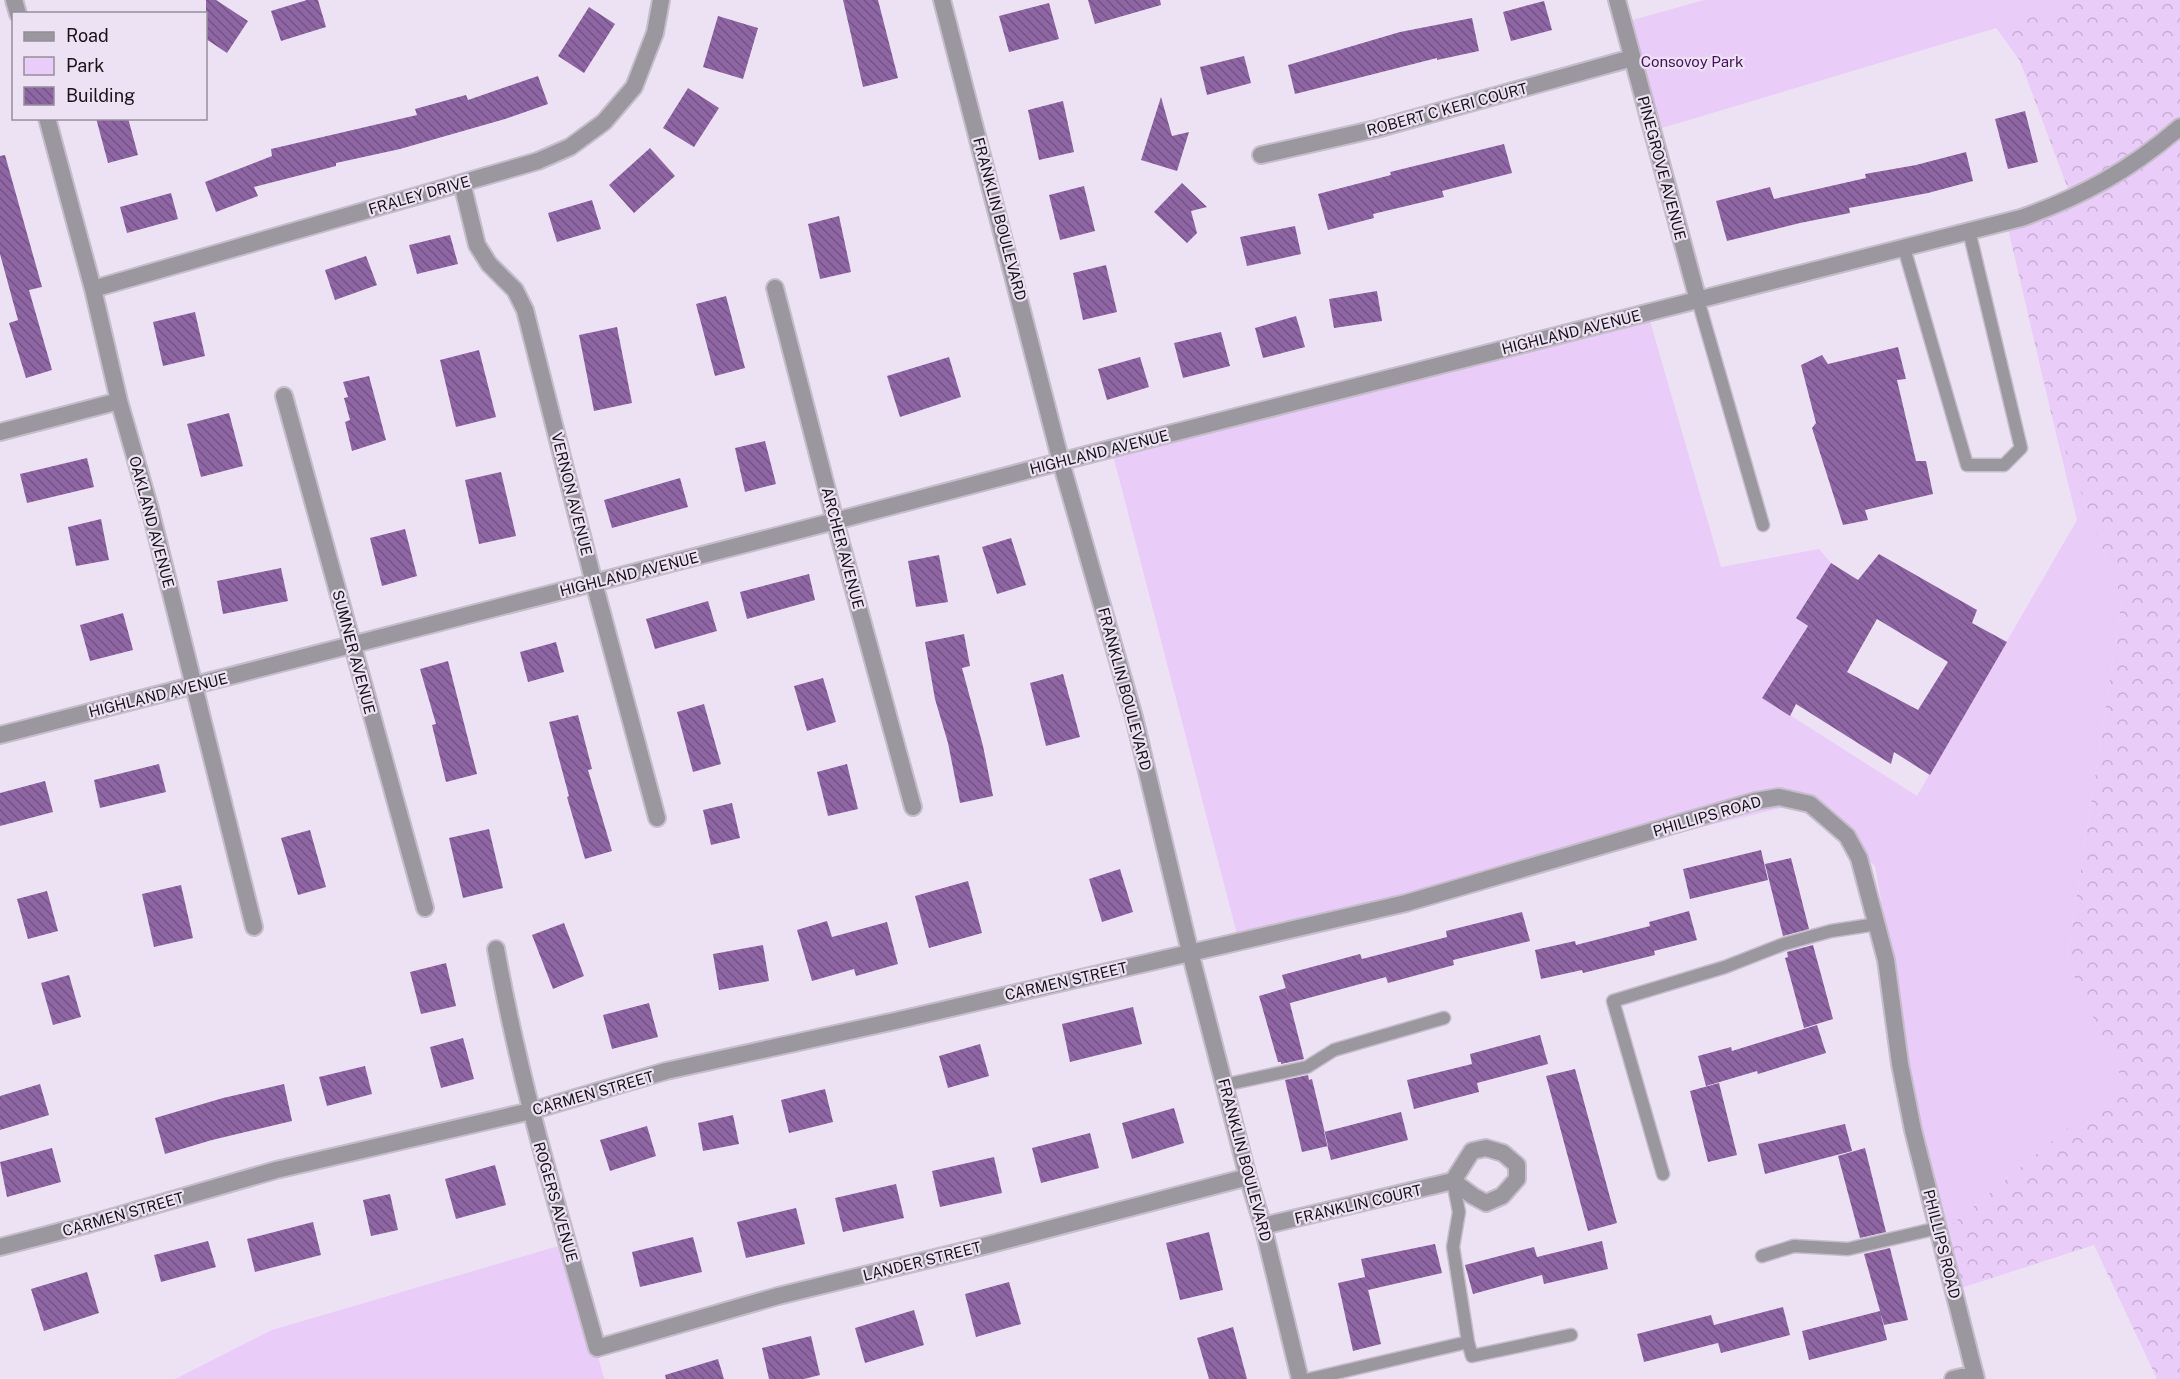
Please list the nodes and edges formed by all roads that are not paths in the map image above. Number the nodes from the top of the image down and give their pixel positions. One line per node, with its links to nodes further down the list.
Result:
1 (661, 0): 8 (street, FRALEY DRIVE)
2 (942, 0): 17 (street, FRANKLIN BOULEVARD)
3 (1617, 0): 4 (street, PINEGROVE AVENUE)
4 (1632, 58): 7 (street, ROBERT C KERI COURT); 13 (street, PINEGROVE AVENUE)
5 (48, 120): 12 (street, OAKLAND AVENUE)
6 (2180, 127): 9 (street, HIGHLAND AVENUE)
7 (1262, 155)
8 (462, 183): 12 (street, FRALEY DRIVE); 20 (street, VERNON AVENUE)
9 (1969, 231): 10 (street, HIGHLAND AVENUE); 10 (lane)
10 (1904, 248): 13 (street, HIGHLAND AVENUE)
11 (775, 288): 18 (street, ARCHER AVENUE)
12 (93, 289): 15 (street, OAKLAND AVENUE)
13 (1698, 300): 17 (street, HIGHLAND AVENUE); 19 (lane)
14 (284, 396): 21 (street, SUMNER AVENUE)
15 (119, 401): 16 (street); 22 (street, OAKLAND AVENUE)
16 (0, 432)
17 (1061, 462): 18 (street, HIGHLAND AVENUE); 30 (street, FRANKLIN BOULEVARD)
18 (835, 521): 20 (street, HIGHLAND AVENUE); 24 (street, ARCHER AVENUE)
19 (1763, 525)
20 (594, 583): 21 (street, HIGHLAND AVENUE); 25 (street, VERNON AVENUE)
21 (352, 645): 22 (street, HIGHLAND AVENUE); 26 (street, SUMNER AVENUE)
22 (195, 686): 23 (street, HIGHLAND AVENUE); 28 (street, OAKLAND AVENUE)
23 (0, 735)
24 (913, 807)
25 (657, 818)
26 (425, 908)
27 (1877, 924): 30 (street, PHILLIPS ROAD); 34 (lane); 38 (street, PHILLIPS ROAD)
28 (254, 927)
29 (496, 949): 33 (street, ROGERS AVENUE)
30 (1190, 951): 32 (street, FRANKLIN BOULEVARD); 33 (street, CARMEN STREET)
31 (1444, 1018): 32 (lane)
32 (1224, 1085): 35 (street, FRANKLIN BOULEVARD)
33 (531, 1112): 39 (street, CARMEN STREET); 43 (street, ROGERS AVENUE)
34 (1663, 1174)
35 (1248, 1177): 37 (street, FRANKLIN BOULEVARD); 43 (street, LANDER STREET)
36 (1453, 1181): 37 (street, FRANKLIN COURT); 42 (lane)
37 (1263, 1226): 45 (street, FRANKLIN BOULEVARD)
38 (1938, 1228): 40 (lane); 44 (street, PHILLIPS ROAD)
39 (0, 1247)
40 (1762, 1256)
41 (1571, 1335): 42 (lane)
42 (1468, 1342): 46 (lane)
43 (597, 1348)
44 (1975, 1376): 47 (street)
45 (1300, 1379)
46 (1310, 1379)
47 (1953, 1379)

